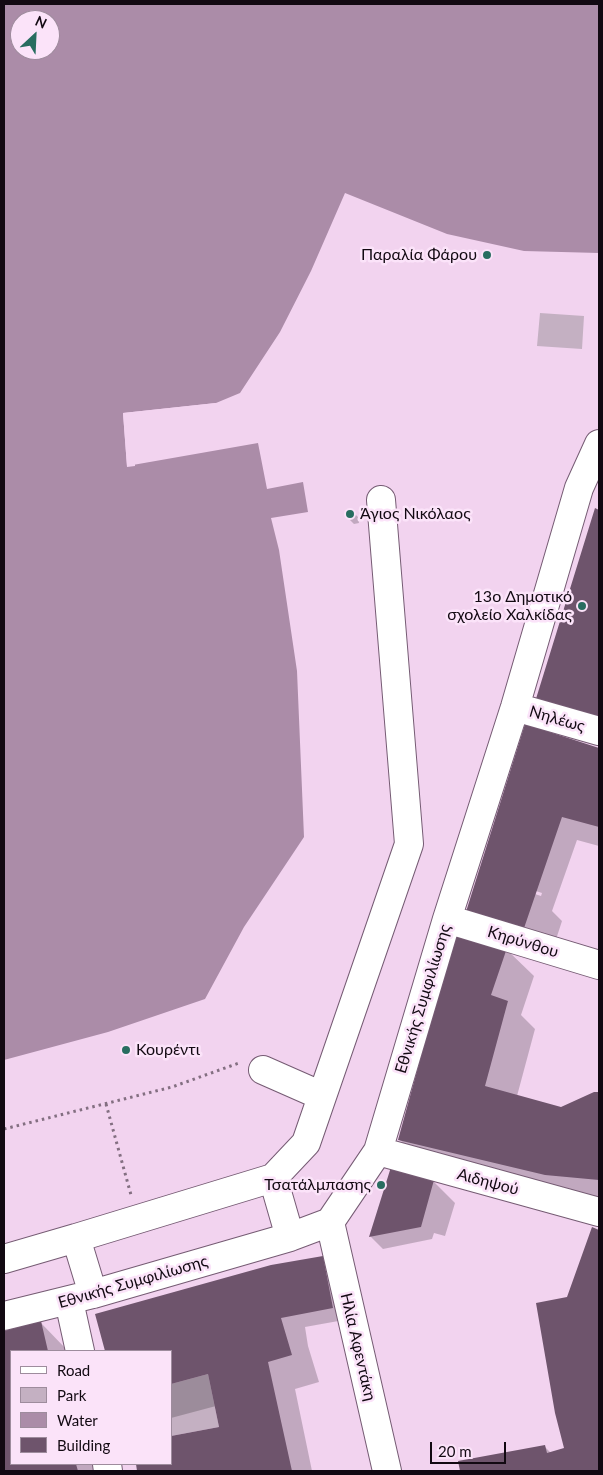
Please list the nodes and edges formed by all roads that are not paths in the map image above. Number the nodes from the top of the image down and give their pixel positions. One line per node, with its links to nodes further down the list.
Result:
1 (599, 444): 2 (street, Εθνικής Συμφιλίωσης)
2 (589, 491): 4 (street, Εθνικής Συμφιλίωσης)
3 (381, 500): 9 (street)
4 (515, 707): 5 (street, Νηλέως); 6 (street, Εθνικής Συμφιλίωσης)
5 (599, 731)
6 (447, 919): 7 (street, Κηρύνθου); 10 (street, Εθνικής Συμφιλίωσης)
7 (599, 965)
8 (253, 1066): 9 (street)
9 (322, 1096): 11 (street)
10 (378, 1151): 12 (street, Αιδηψού); 13 (street, Εθνικής Συμφιλίωσης)
11 (273, 1178): 14 (street); 15 (street)
12 (599, 1212)
13 (330, 1222): 14 (street, Εθνικής Συμφιλίωσης); 20 (street, Ηλία Αφεντάκη)
14 (290, 1237): 17 (street, Εθνικής Συμφιλίωσης)
15 (76, 1238): 16 (street); 17 (street)
16 (4, 1259)
17 (81, 1298): 18 (street, Εθνικής Συμφιλίωσης); 19 (street)
18 (4, 1316)
19 (80, 1350)
20 (387, 1471)

